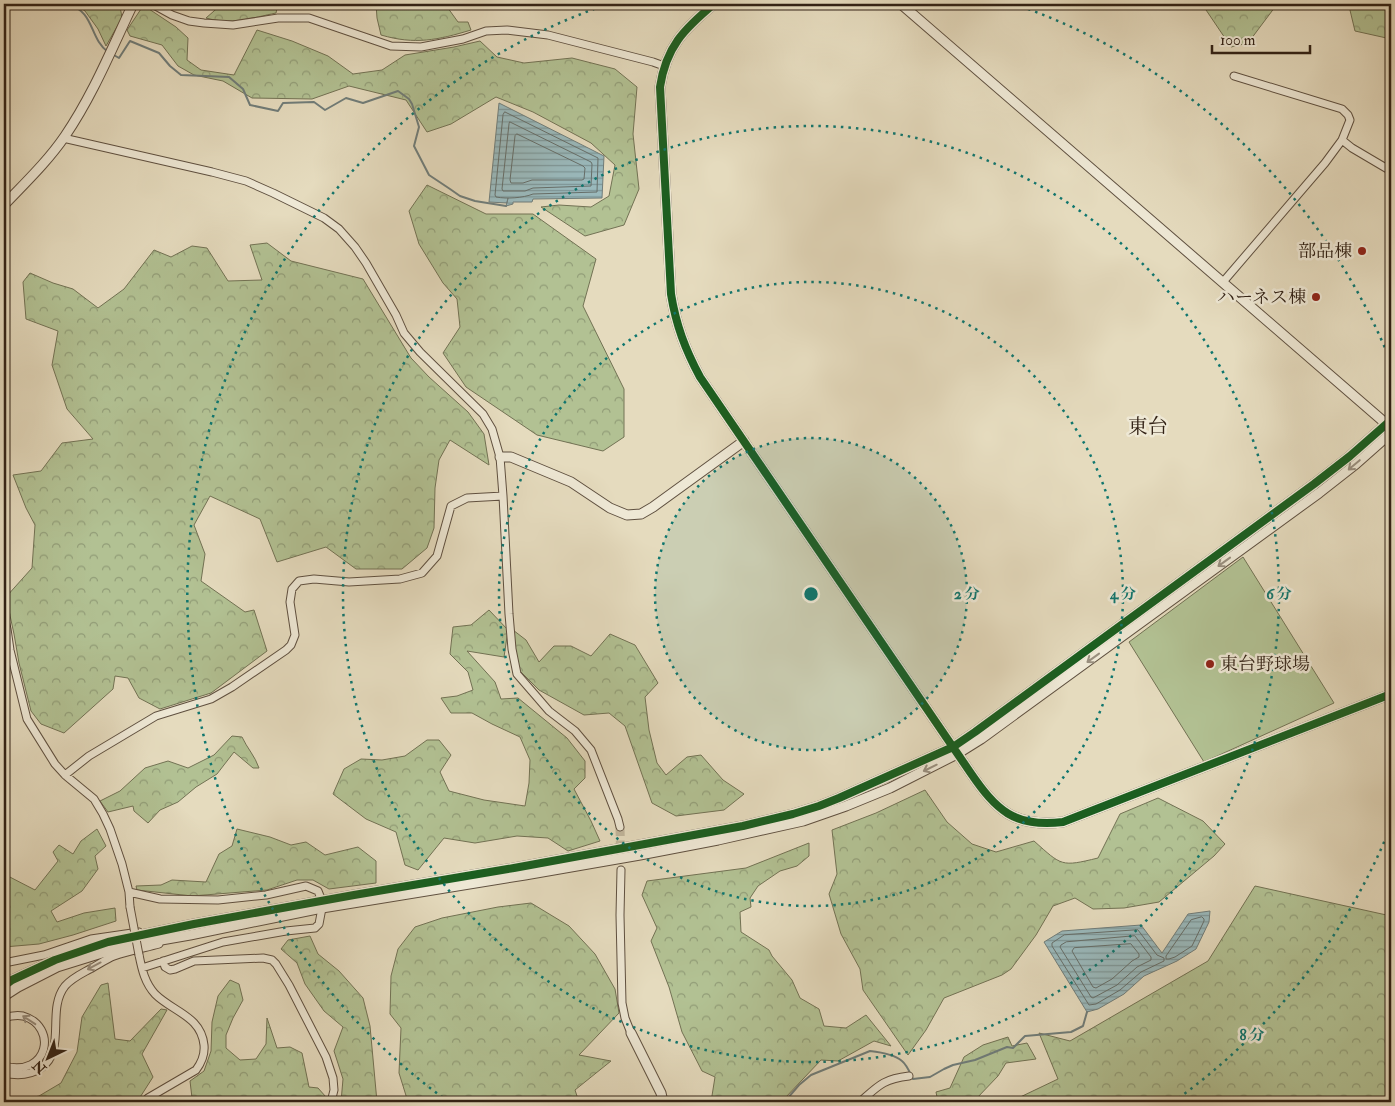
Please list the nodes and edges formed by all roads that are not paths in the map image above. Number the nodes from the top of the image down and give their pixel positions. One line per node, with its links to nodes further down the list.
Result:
1 (133, 4): 7 (street)
2 (152, 4): 5 (street)
3 (714, 4): 5 (street)
4 (901, 4): 11 (street)
5 (664, 66): 13 (street)
6 (1234, 76): 8 (street)
7 (63, 138): 10 (street); 14 (street)
8 (1342, 140): 9 (street); 11 (street)
9 (1391, 170)
10 (4, 205)
11 (1222, 282): 12 (street)
12 (1390, 426): 18 (street)
13 (744, 441): 14 (street); 18 (street)
14 (500, 457): 15 (street)
15 (503, 496): 19 (street); 20 (street)
16 (4, 616): 19 (street)
17 (1391, 694): 18 (street)
18 (955, 750): 23 (street)
19 (65, 775): 22 (street)
20 (620, 827)
21 (621, 870): 32 (street)
22 (129, 892): 23 (street); 28 (street, bridge)
23 (322, 905): 24 (street); 25 (street); 26 (street)
24 (194, 924): 27 (street); 29 (street)
25 (190, 935): 30 (street); 34 (street, one-way to 34)
26 (163, 961): 28 (street); 37 (street)
27 (4, 963)
28 (142, 968): 36 (street)
29 (4, 986)
30 (4, 996)
31 (4, 1018): 33 (street, one-way to 31)
32 (631, 1033): 38 (street)
33 (4, 1066)
34 (4, 1073)
35 (909, 1076): 39 (street)
36 (144, 1102)
37 (331, 1102)
38 (663, 1102)
39 (860, 1102)

